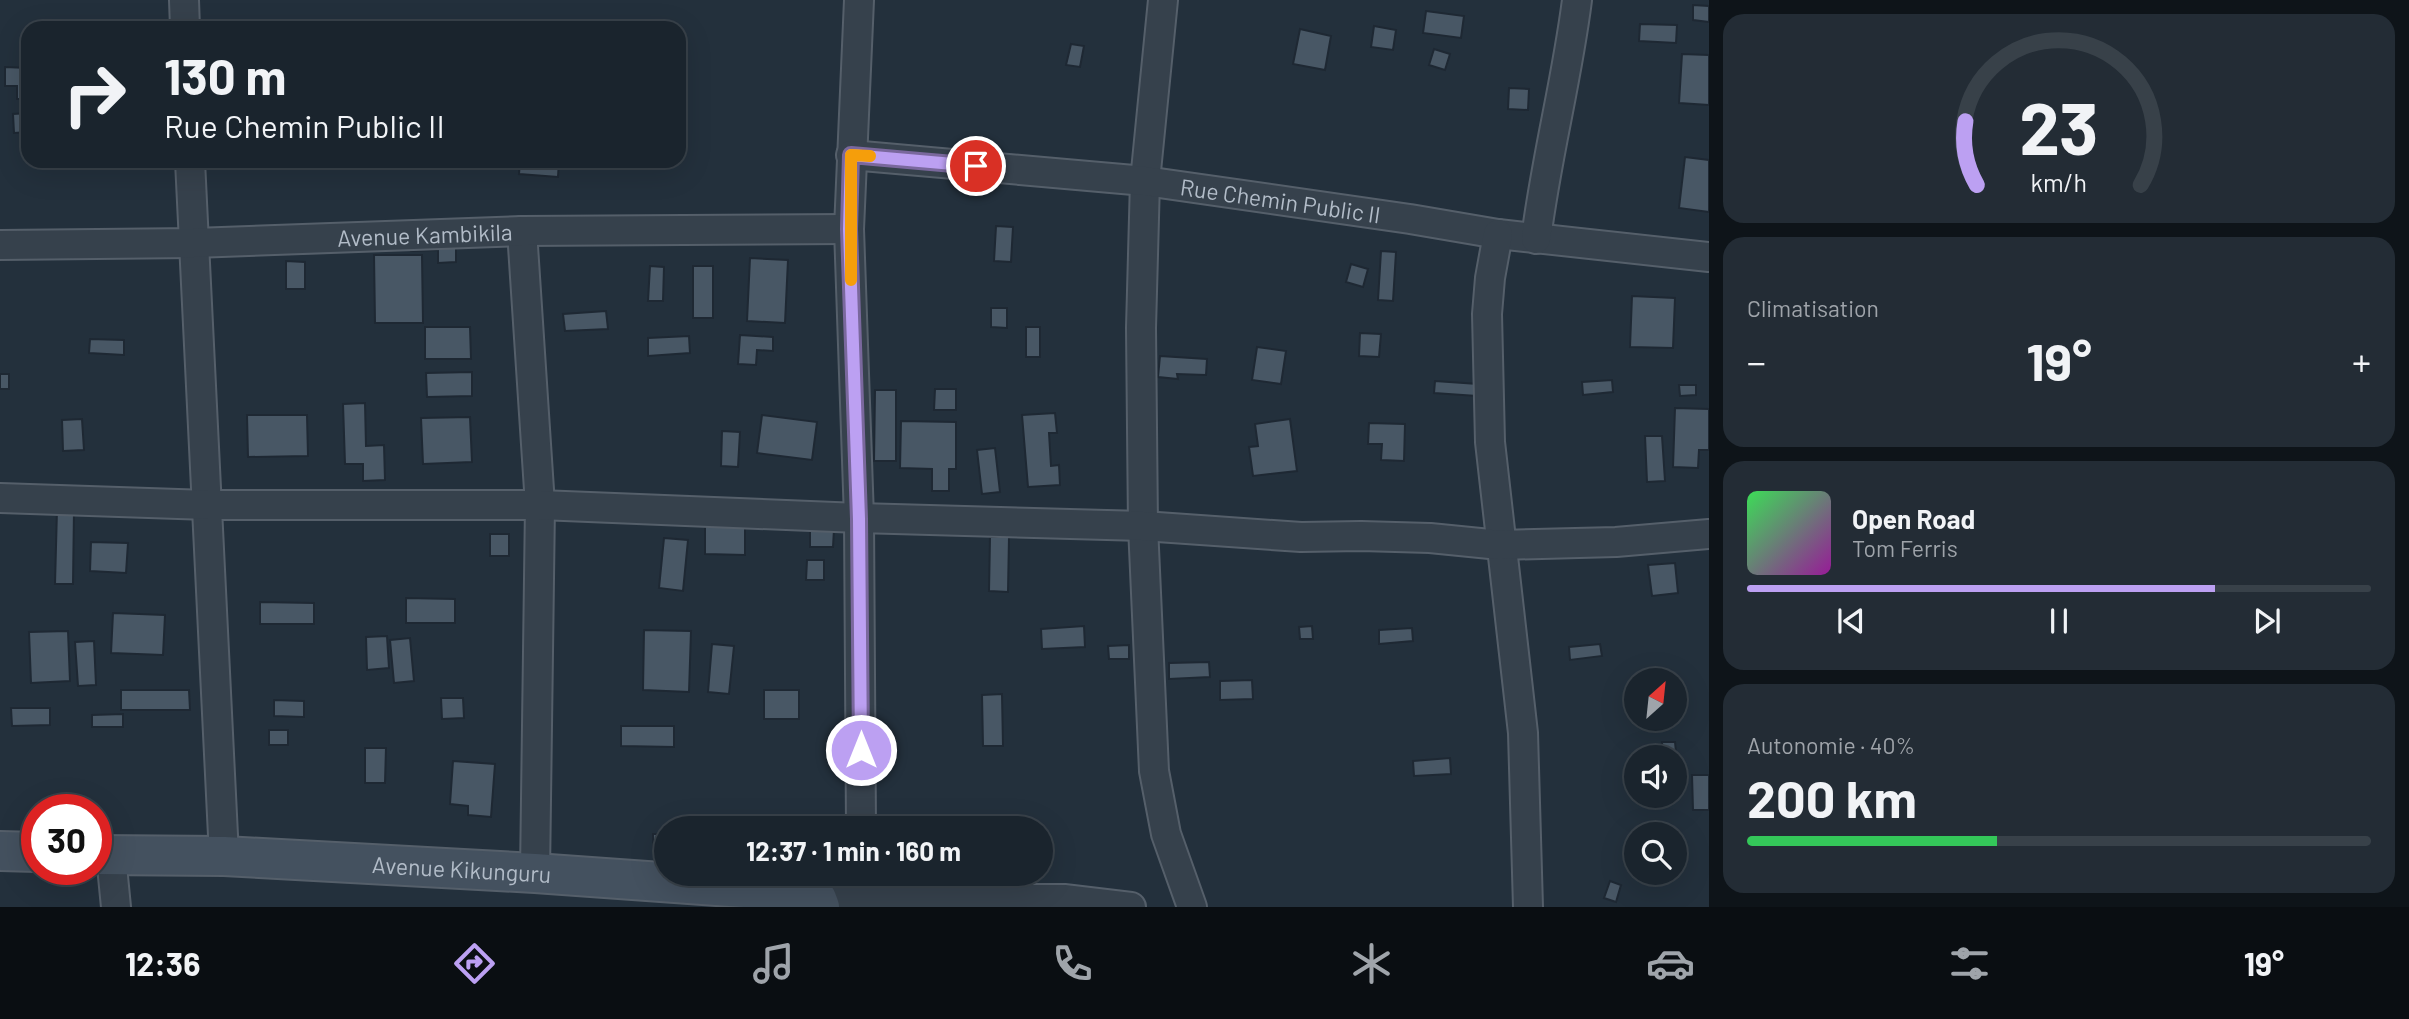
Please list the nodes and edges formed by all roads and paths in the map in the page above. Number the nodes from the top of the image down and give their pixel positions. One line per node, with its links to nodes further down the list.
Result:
1 (184, 0): 5 (street)
2 (859, 0): 6 (street)
3 (1163, 0): 8 (street)
4 (1577, 0): 12 (street)
5 (185, 21)
6 (851, 155): 8 (street, Rue Chemin Public II); 9 (street)
7 (190, 168): 13 (street)
8 (1145, 181): 11 (street, Rue Chemin Public II); 20 (street)
9 (849, 229): 10 (street, Avenue Kambikila); 19 (street)
10 (522, 231): 13 (street, Avenue Kambikila); 18 (street)
11 (1498, 234): 12 (street, Rue Chemin Public II); 22 (street)
12 (1536, 239): 15 (street, Rue Chemin Public II)
13 (194, 243): 14 (street, Avenue Kambikila); 17 (street)
14 (0, 245)
15 (1709, 257)
16 (0, 498): 17 (street)
17 (208, 505): 18 (street); 27 (street)
18 (540, 505): 19 (street); 28 (street)
19 (859, 519): 20 (street); 23 (street)
20 (1143, 526): 22 (street); 34 (street)
21 (1709, 534): 22 (street)
22 (1500, 545): 35 (street)
23 (861, 816)
24 (0, 851): 25 (street)
25 (21, 852)
26 (112, 855): 27 (street, Avenue Kikunguru)
27 (224, 856): 28 (street, Avenue Kikunguru)
28 (535, 873): 31 (street, Avenue Kikunguru)
29 (111, 885): 32 (street)
30 (862, 887): 31 (street); 33 (street)
31 (818, 903)
32 (116, 907)
33 (1131, 907)
34 (1192, 907)
35 (1528, 907)

